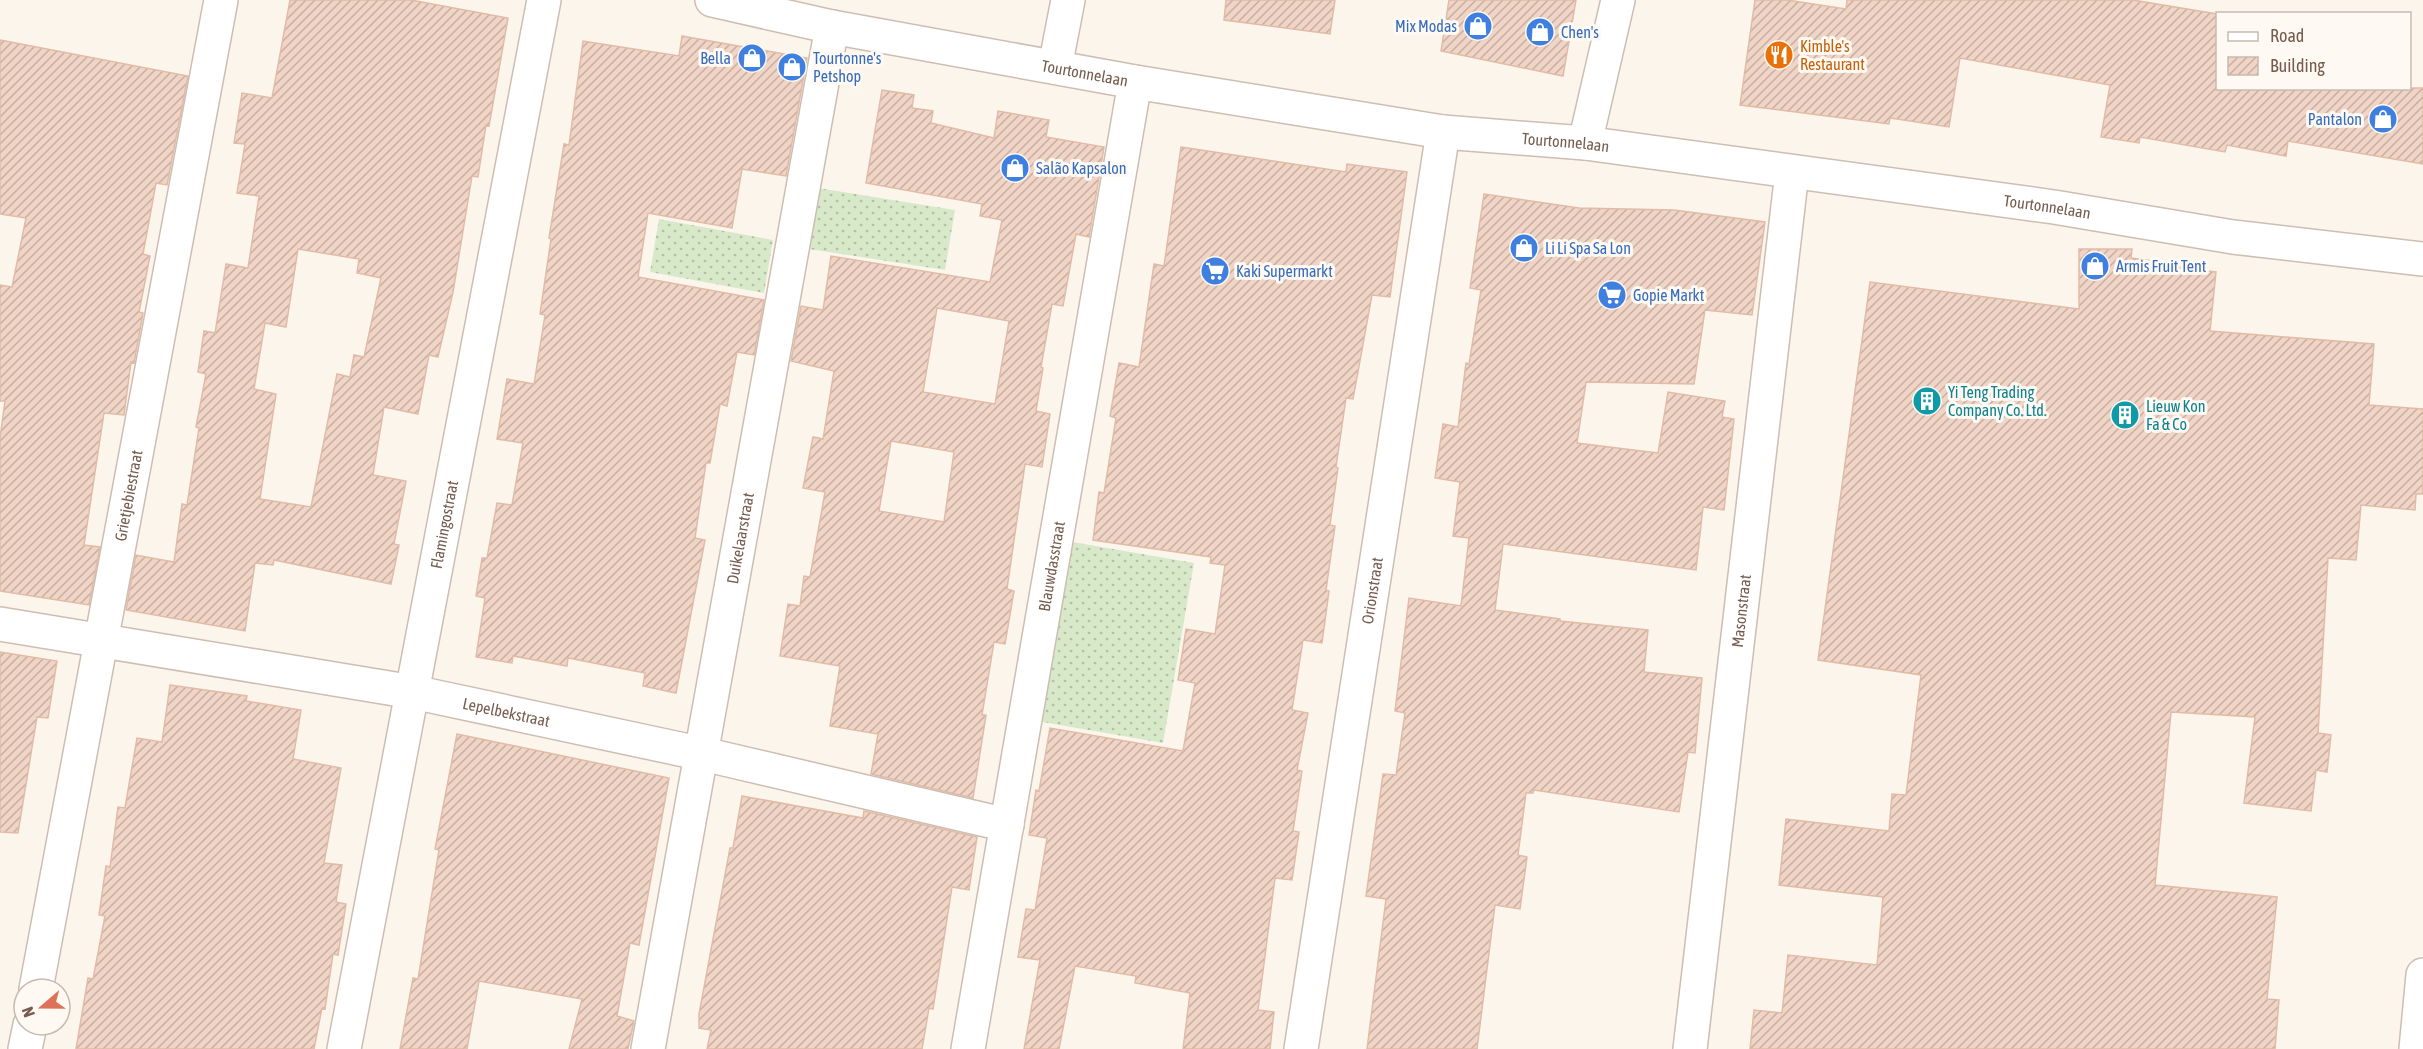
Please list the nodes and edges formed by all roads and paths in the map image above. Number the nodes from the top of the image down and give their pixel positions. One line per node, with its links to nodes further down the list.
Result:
1 (221, 0): 14 (street, Grietjebiestraat)
2 (544, 0): 15 (street, Flamingostraat)
3 (712, 0): 6 (street, Tourtonnelaan)
4 (1068, 0): 7 (street)
5 (1618, 0): 10 (street)
6 (832, 27): 7 (street, Tourtonnelaan); 16 (street, Duikelaarstraat)
7 (1055, 67): 8 (street, Tourtonnelaan)
8 (1135, 82): 9 (street, Tourtonnelaan); 17 (street, Blauwdasstraat)
9 (1443, 132): 10 (street, Tourtonnelaan); 23 (street, Orionstraat)
10 (1585, 143): 11 (street, Tourtonnelaan)
11 (1792, 172): 12 (street, Tourtonnelaan); 24 (street, Masonstraat)
12 (2423, 259)
13 (0, 624): 14 (street, Lepelbekstraat)
14 (101, 642): 15 (street, Lepelbekstraat); 19 (street, Grietjebiestraat)
15 (413, 692): 16 (street, Lepelbekstraat); 20 (street, Flamingostraat)
16 (703, 754): 17 (street, Lepelbekstraat); 21 (street, Duikelaarstraat)
17 (1007, 825): 22 (street, Blauwdasstraat)
18 (2423, 975): 25 (street)
19 (38, 977)
20 (344, 1049)
21 (648, 1049)
22 (968, 1049)
23 (1301, 1049)
24 (1690, 1049)
25 (2416, 1049)

